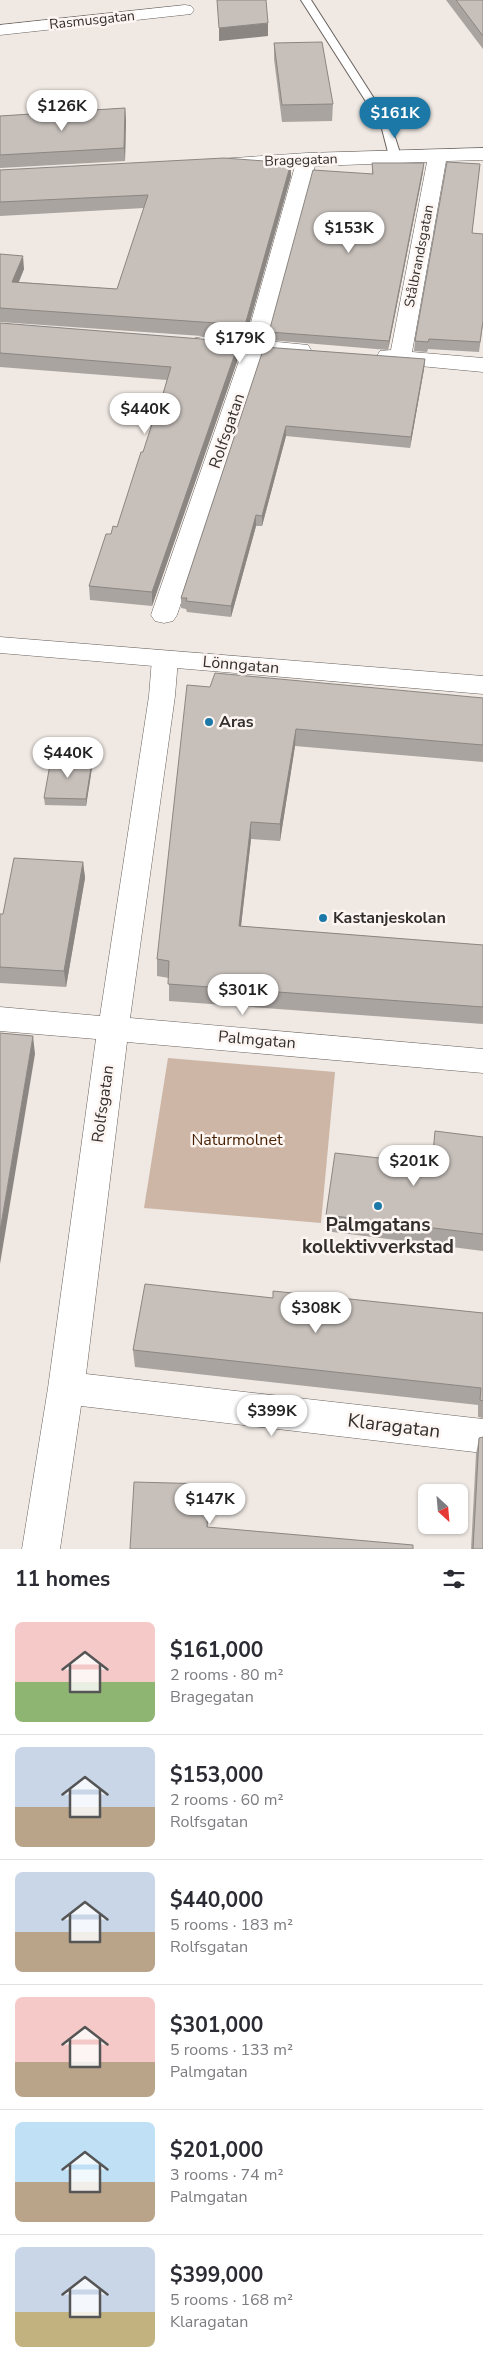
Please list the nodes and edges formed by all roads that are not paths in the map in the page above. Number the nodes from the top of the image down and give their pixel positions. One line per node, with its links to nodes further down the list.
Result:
1 (306, 0): 6 (lane)
2 (185, 10): 3 (street, Rasmusgatan)
3 (0, 30)
4 (483, 154): 5 (street, Bragegatan)
5 (438, 155): 6 (street, Bragegatan); 13 (street, Stålbrandsgatan)
6 (395, 156): 7 (street, Bragegatan)
7 (307, 159): 8 (street, Bragegatan); 10 (street, Rolfsgatan)
8 (208, 164)
9 (186, 342): 10 (street)
10 (255, 347): 11 (street); 15 (street, Rolfsgatan)
11 (323, 352)
12 (371, 355): 13 (street)
13 (400, 357): 14 (street)
14 (483, 365)
15 (164, 614)
16 (0, 645): 17 (street, Lönngatan)
17 (165, 659): 18 (street, Lönngatan); 20 (street, Rolfsgatan)
18 (483, 685)
19 (0, 1019): 20 (street, Palmgatan)
20 (114, 1027): 21 (street, Palmgatan); 22 (street, Rolfsgatan)
21 (483, 1061)
22 (66, 1388): 23 (street, Klaragatan); 24 (street, Rolfsgatan)
23 (483, 1436)
24 (41, 1549)

